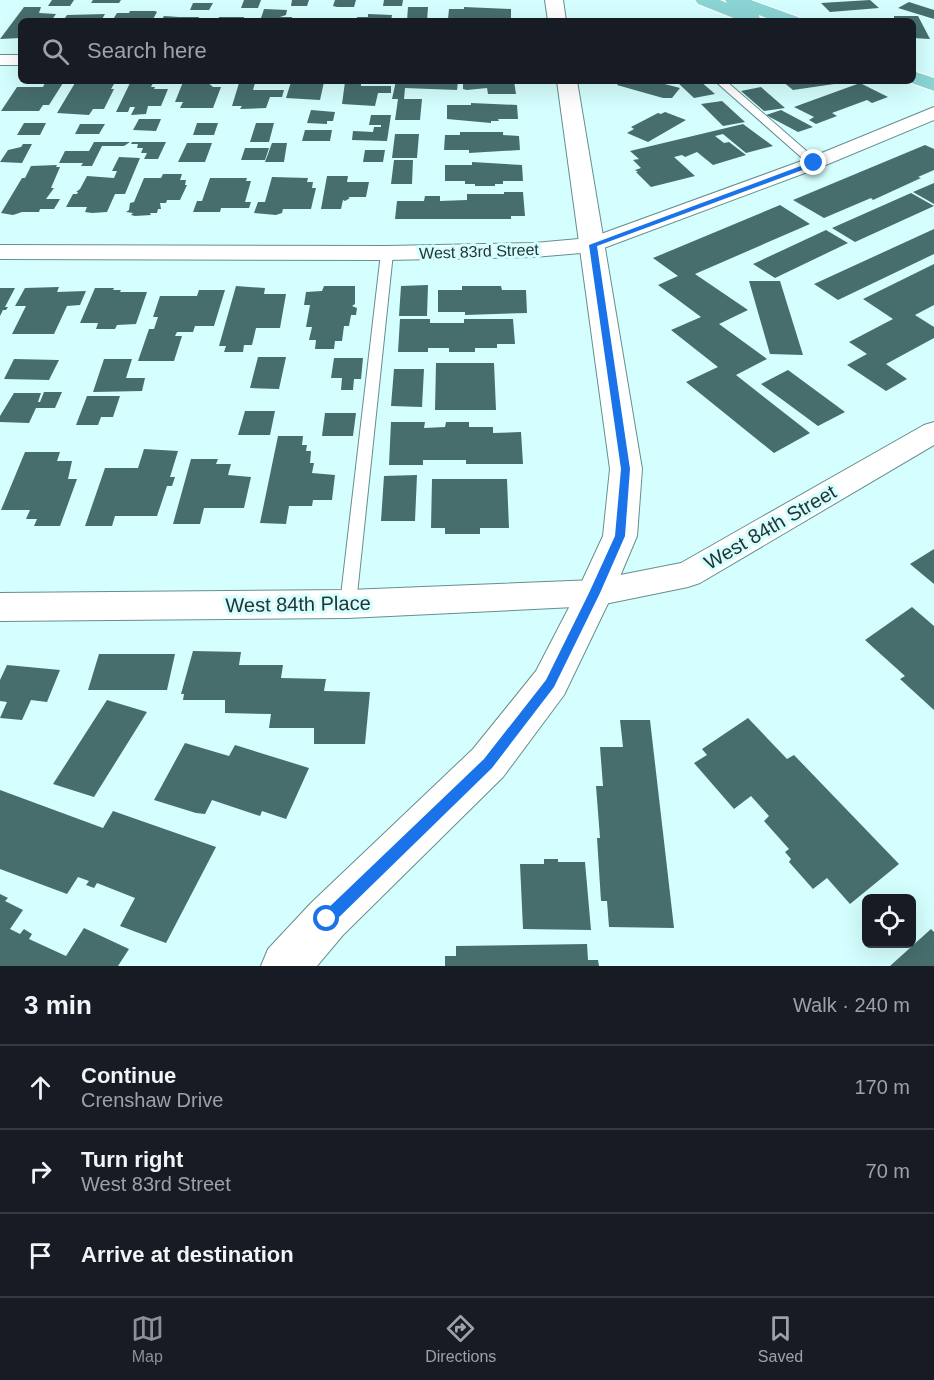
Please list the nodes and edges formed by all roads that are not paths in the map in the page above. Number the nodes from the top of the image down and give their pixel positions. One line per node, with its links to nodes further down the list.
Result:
1 (554, 0): 4 (main road)
2 (704, 0): 5 (main road)
3 (735, 0): 6 (main road)
4 (557, 18)
5 (751, 18)
6 (782, 18)
7 (0, 60): 8 (street)
8 (18, 60)
9 (916, 65): 10 (main road)
10 (934, 72)
11 (916, 78): 14 (main road)
12 (567, 84): 17 (main road)
13 (723, 84): 16 (lane)
14 (934, 85)
15 (934, 113): 16 (street, West 83rd Street)
16 (814, 163): 17 (street, West 83rd Street)
17 (593, 245): 19 (street, West 83rd Street); 21 (main road)
18 (0, 252): 19 (street, West 83rd Street)
19 (387, 253): 22 (lane)
20 (934, 432): 21 (street, West 84th Street)
21 (595, 593): 22 (street, West 84th Place); 24 (main road)
22 (348, 604): 23 (street, West 84th Place)
23 (0, 607)
24 (285, 966)

